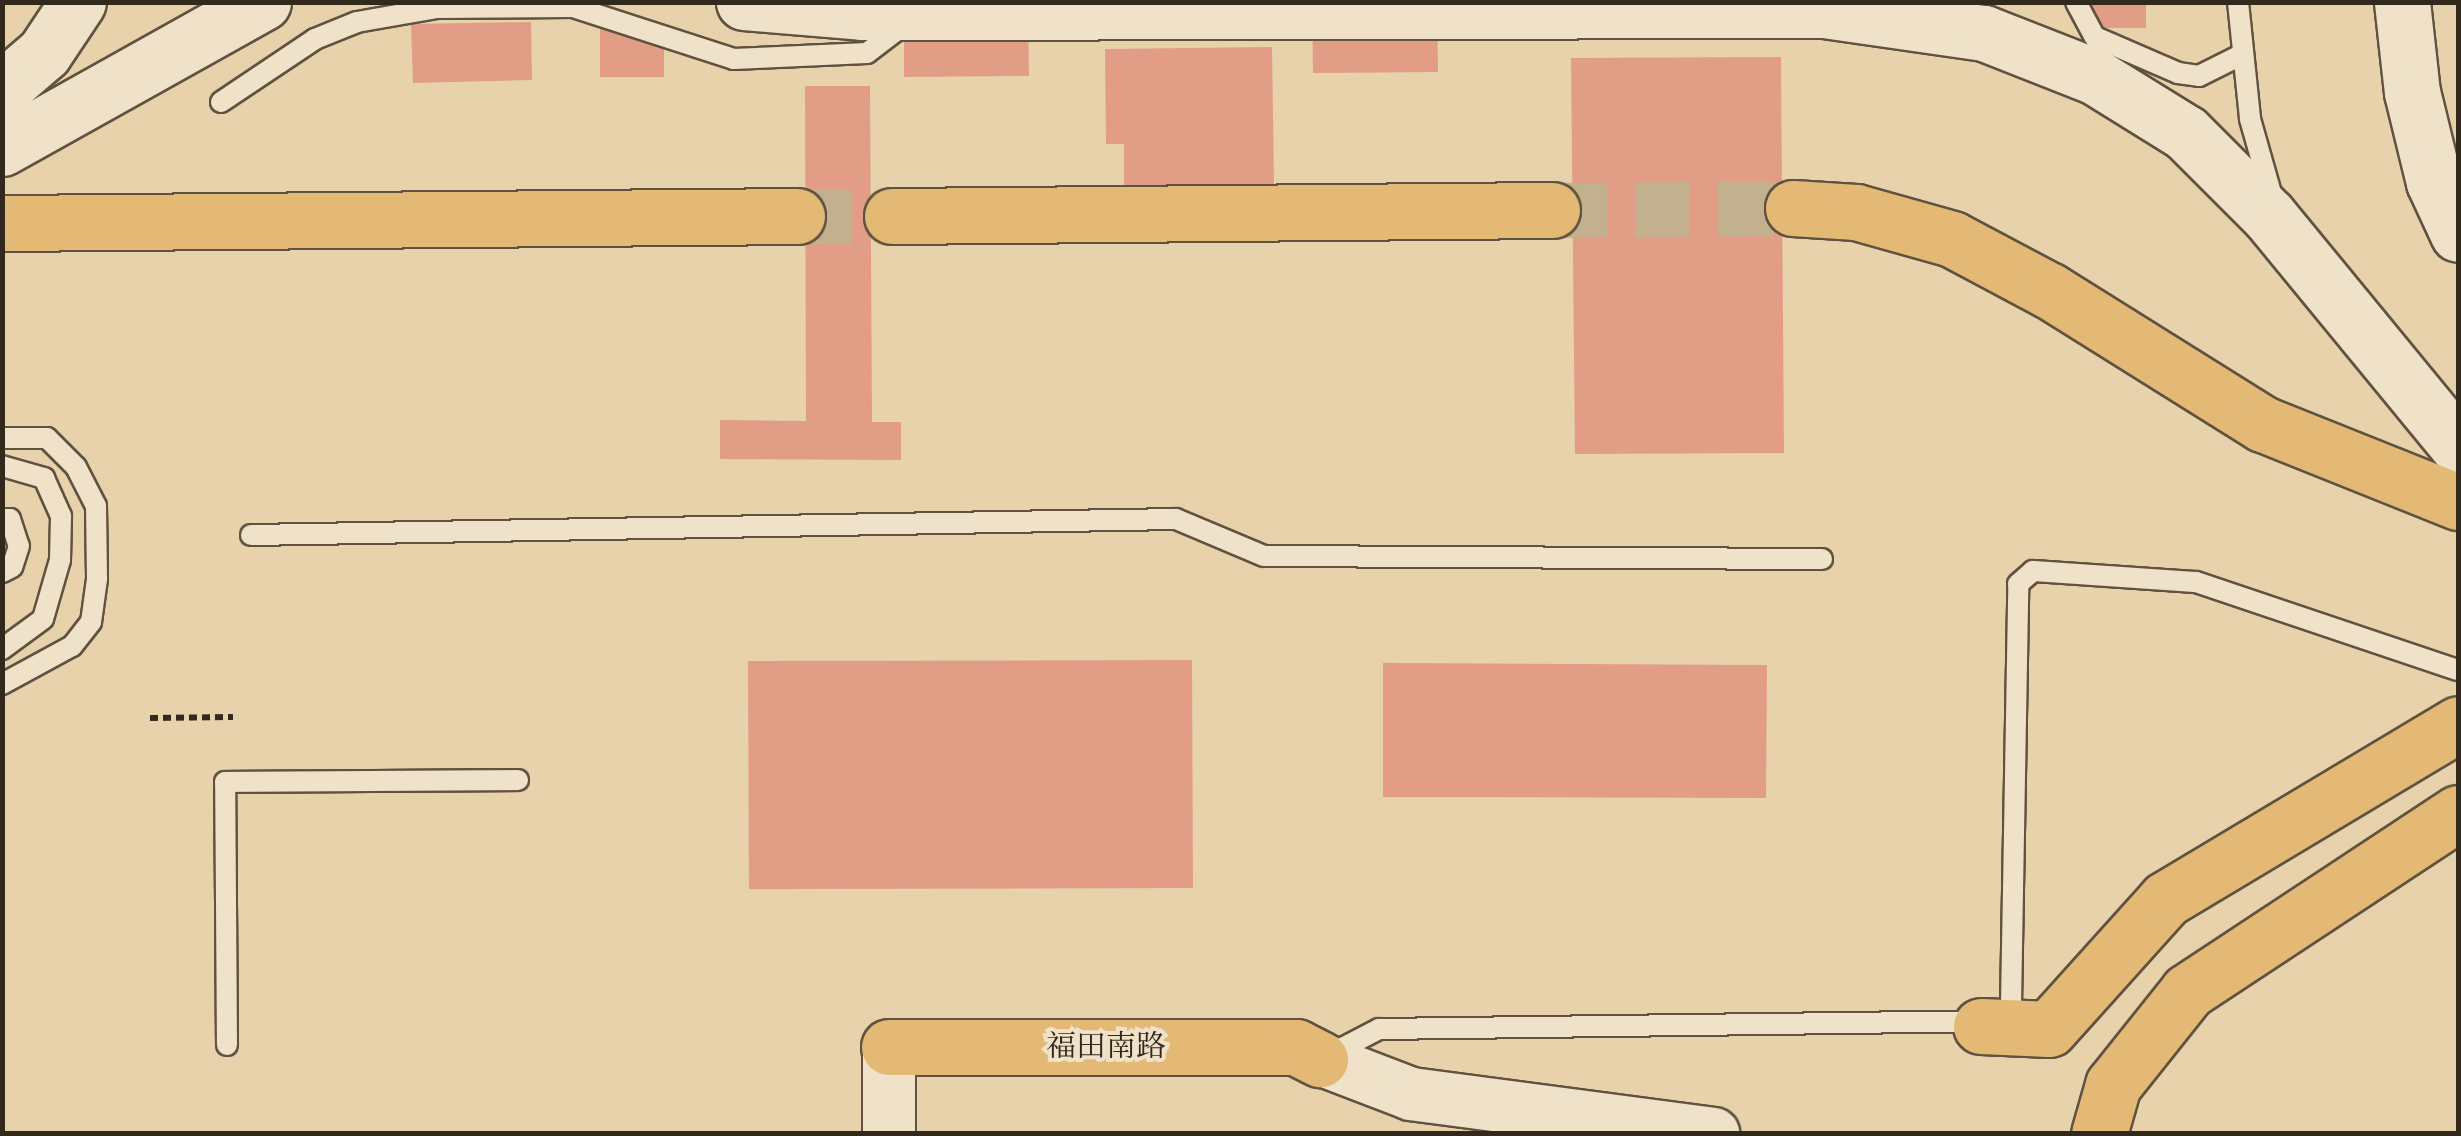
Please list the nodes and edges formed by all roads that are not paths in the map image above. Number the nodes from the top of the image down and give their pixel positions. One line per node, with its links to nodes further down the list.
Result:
1 (78, 2): 11 (main road)
2 (262, 2): 13 (main road)
3 (744, 2): 9 (main road)
4 (2076, 2): 10 (lane)
5 (2238, 2): 10 (lane)
6 (1545, 5): 7 (main road); 9 (main road)
7 (1846, 7): 20 (main road)
8 (2404, 8): 19 (main road)
9 (920, 12): 12 (lane)
10 (2241, 55): 20 (lane)
11 (2, 89)
12 (222, 102)
13 (2, 148)
14 (1793, 208): 24 (main road)
15 (1552, 210): 17 (main road)
16 (797, 216): 18 (main road)
17 (892, 216)
18 (2, 223)
19 (2458, 234)
20 (2297, 251): 22 (main road)
21 (2, 438): 31 (lane)
22 (2458, 446)
23 (2, 466): 29 (lane)
24 (2458, 502)
25 (2, 519): 28 (lane)
26 (250, 535): 27 (lane)
27 (1822, 559)
28 (2, 572)
29 (2, 649)
30 (2458, 670): 35 (lane)
31 (2, 684)
32 (2458, 724): 35 (main road)
33 (518, 780): 36 (lane)
34 (2458, 813): 41 (main road)
35 (1981, 1026): 38 (lane)
36 (227, 1045)
37 (889, 1047): 38 (main road, 福田南路); 39 (street)
38 (1320, 1059): 40 (street)
39 (889, 1134)
40 (1713, 1134)
41 (2100, 1134)

